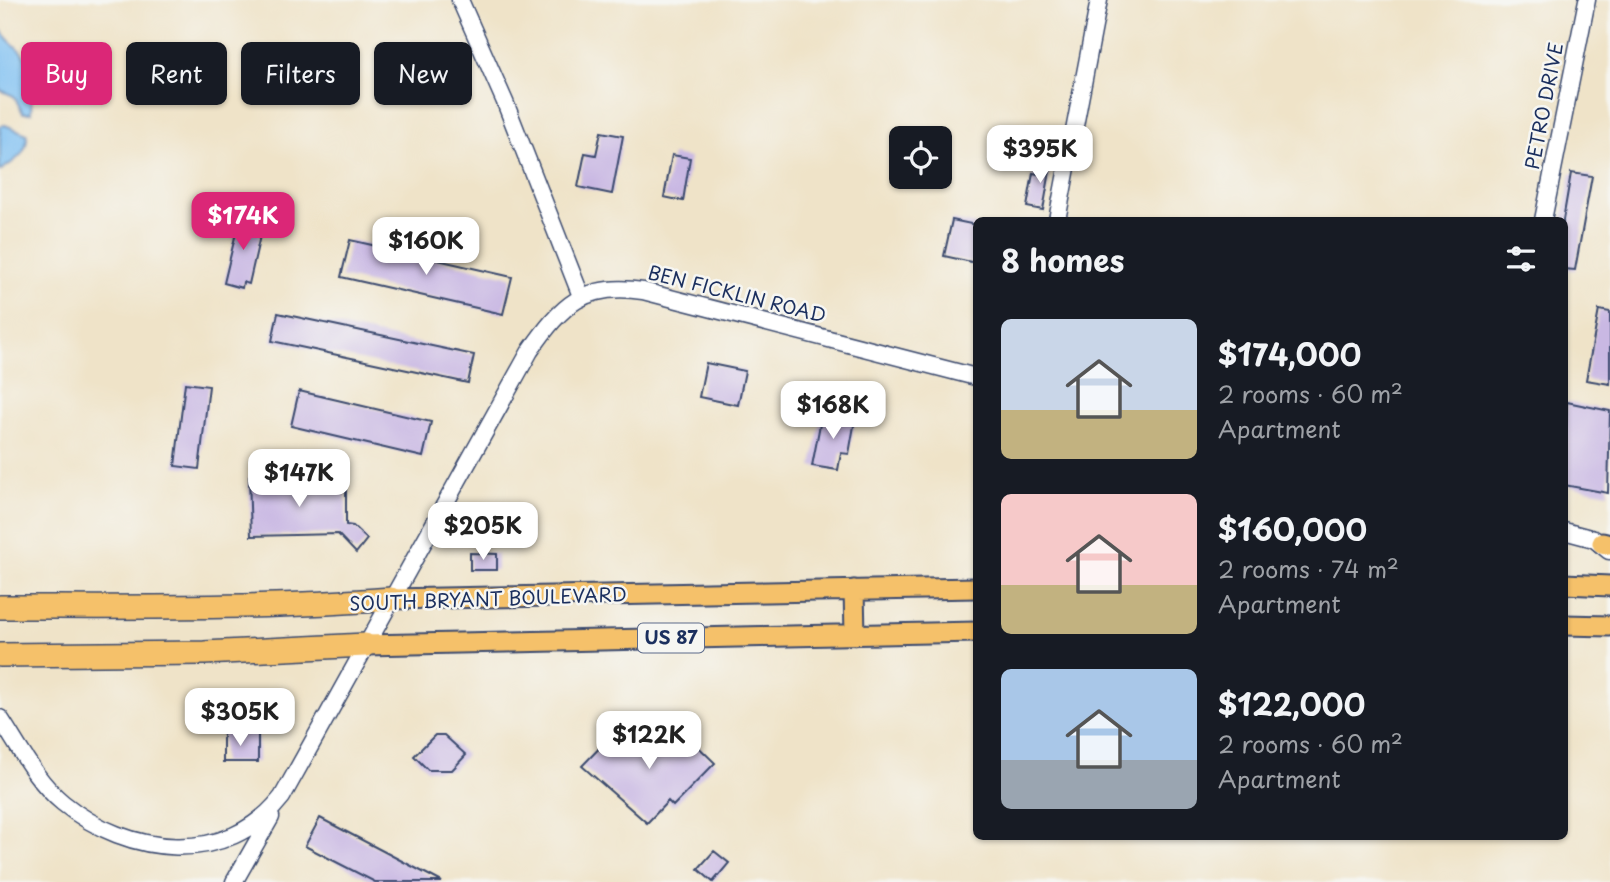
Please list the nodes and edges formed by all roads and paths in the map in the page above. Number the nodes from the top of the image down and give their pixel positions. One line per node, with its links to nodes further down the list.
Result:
1 (460, 0): 6 (street)
2 (1099, 0): 4 (street)
3 (1587, 0): 5 (street, PETRO DRIVE)
4 (1057, 217)
5 (1543, 217)
6 (581, 296): 7 (street, BEN FICKLIN ROAD); 14 (street)
7 (973, 376)
8 (1568, 532): 9 (street)
9 (1607, 547)
10 (1568, 584): 11 (main road)
11 (1610, 586)
12 (973, 588): 13 (main road, SOUTH BRYANT BOULEVARD)
13 (854, 590): 14 (main road, SOUTH BRYANT BOULEVARD); 19 (main road)
14 (391, 599): 15 (highway, SOUTH BRYANT BOULEVARD); 20 (street)
15 (0, 607)
16 (1568, 625): 17 (main road)
17 (1610, 626)
18 (973, 632): 19 (main road, US 87)
19 (855, 635): 20 (main road, US 87)
20 (365, 645): 21 (highway, US 87); 23 (street)
21 (0, 655)
22 (0, 718): 24 (street)
23 (282, 797): 24 (street); 25 (street)
24 (242, 833): 25 (street)
25 (255, 845): 26 (street)
26 (234, 882)

